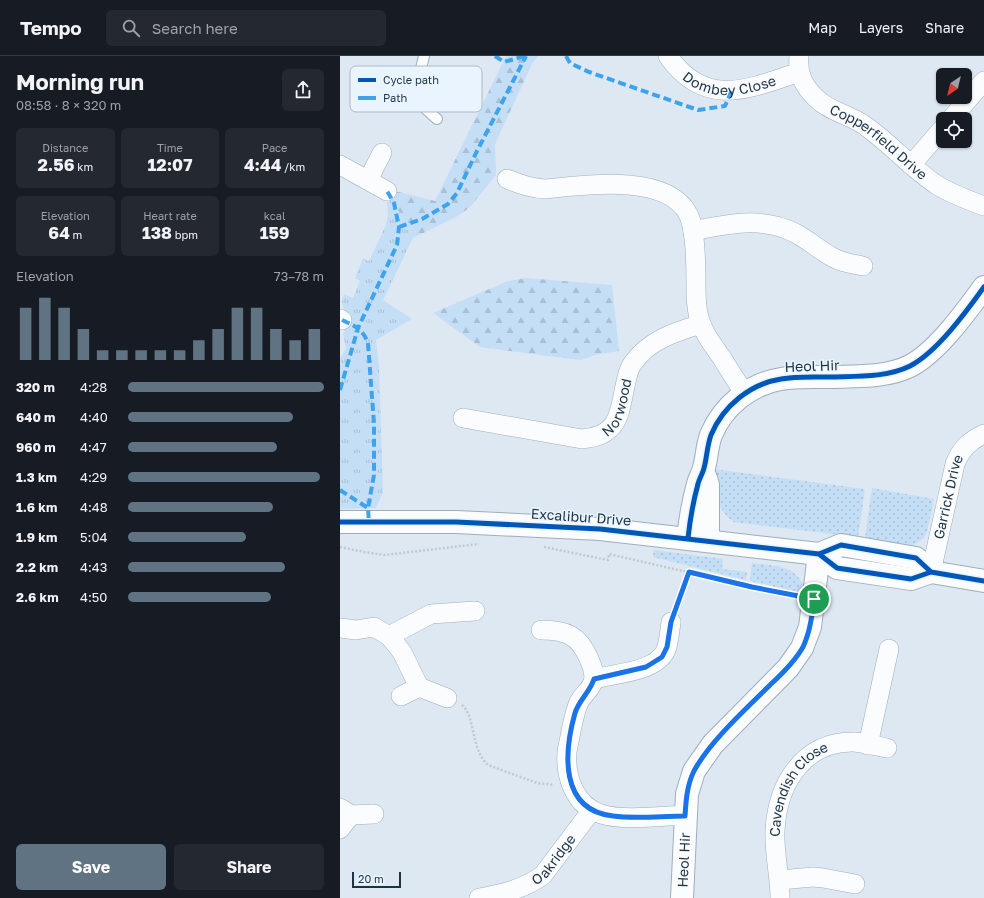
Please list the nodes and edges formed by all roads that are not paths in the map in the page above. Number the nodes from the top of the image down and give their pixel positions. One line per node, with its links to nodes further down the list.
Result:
1 (424, 56): 4 (lane)
2 (668, 56): 3 (street, Dombey Close)
3 (799, 64): 12 (street, Copperfield Drive)
4 (422, 66)
5 (984, 81): 7 (street)
6 (429, 112): 8 (lane)
7 (957, 112)
8 (437, 119)
9 (936, 136): 12 (street)
10 (382, 153): 14 (street)
11 (340, 165): 14 (street)
12 (911, 165): 16 (street, Copperfield Drive)
13 (507, 179): 17 (street)
14 (368, 180): 15 (street)
15 (387, 191)
16 (984, 206)
17 (693, 232): 18 (street); 20 (street)
18 (863, 266)
19 (984, 287): 21 (street, Heol Hir)
20 (701, 324): 21 (street); 22 (street, Norwood)
21 (744, 394): 25 (street, Heol Hir)
22 (463, 418)
23 (984, 434): 27 (street, Garrick Drive)
24 (340, 522): 25 (street, Excalibur Drive)
25 (698, 539): 26 (street, Excalibur Drive)
26 (819, 554): 27 (street); 43 (street, Heol Hir)
27 (931, 572): 28 (street)
28 (984, 581)
29 (476, 611): 33 (street)
30 (671, 622): 35 (street)
31 (340, 628): 33 (street)
32 (541, 630): 35 (street)
33 (389, 636): 36 (street)
34 (888, 649): 39 (street)
35 (594, 679): 41 (street)
36 (419, 687): 37 (street); 38 (street)
37 (401, 696)
38 (446, 698)
39 (868, 745): 40 (street, Cavendish Close); 46 (street, Cavendish Close)
40 (887, 748)
41 (592, 810): 43 (street); 47 (street, Oakridge)
42 (374, 814): 44 (street)
43 (685, 816): 48 (street, Heol Hir)
44 (344, 817)
45 (855, 884): 46 (street, Cavendish Close)
46 (780, 889)
47 (479, 898)
48 (682, 898)

